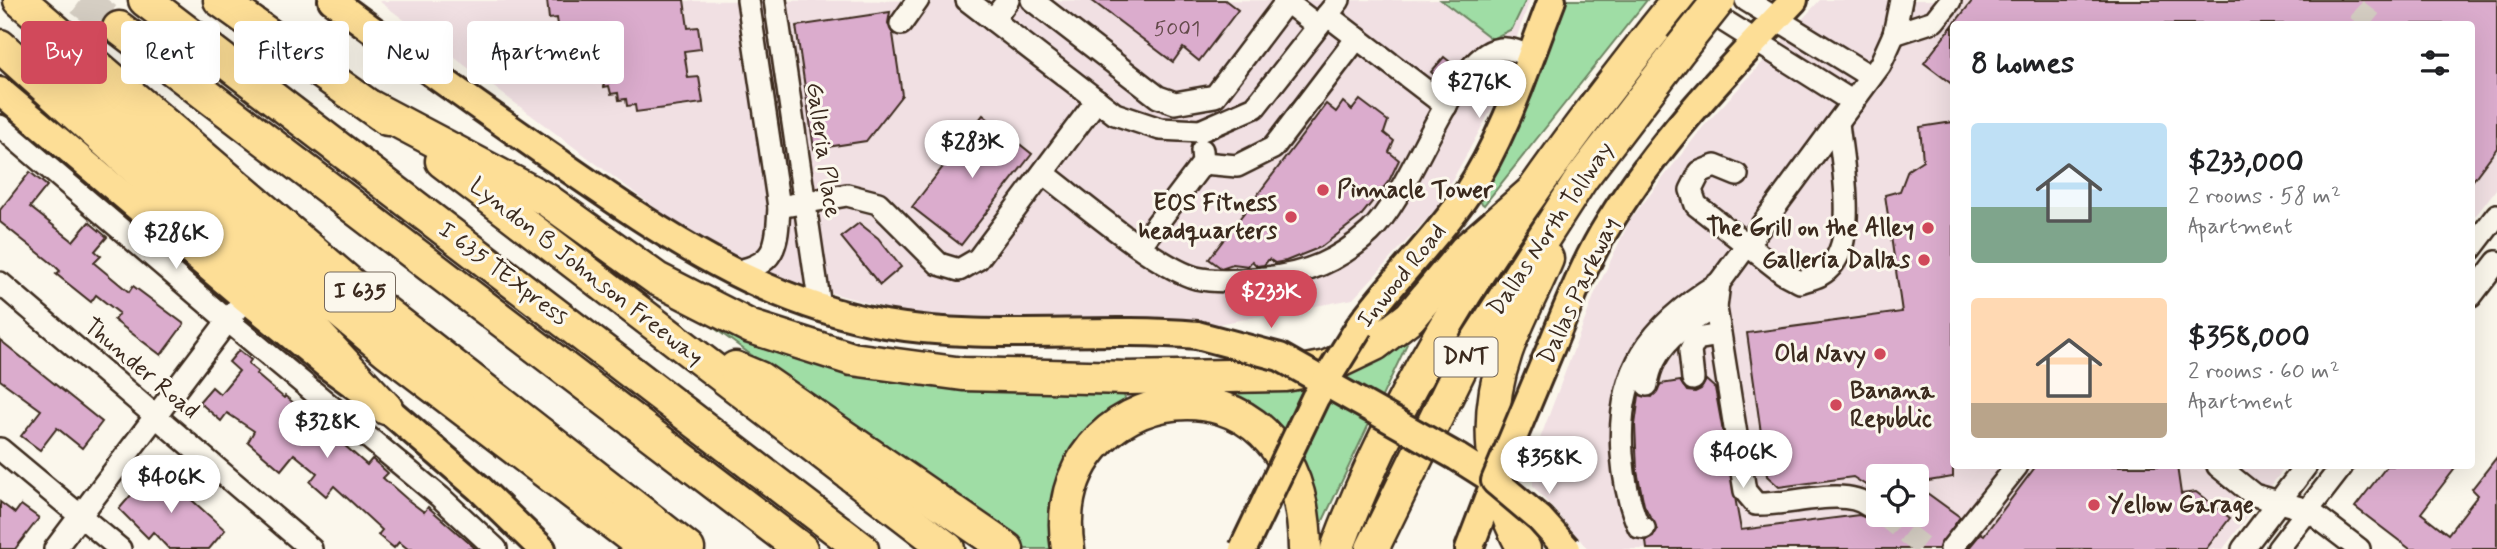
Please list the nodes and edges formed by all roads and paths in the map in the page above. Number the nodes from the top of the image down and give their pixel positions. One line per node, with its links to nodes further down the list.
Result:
1 (20, 0): 21 (highway, I 635)
2 (145, 0): 87 (highway, I 635 TEXpress)
3 (220, 0): 35 (highway, Lyndon B Johnson Freeway)
4 (748, 0): 45 (street)
5 (775, 0): 44 (street, Galleria Place)
6 (918, 0): 23 (street)
7 (967, 0): 22 (street)
8 (1008, 0): 22 (street)
9 (1032, 0): 16 (street)
10 (1552, 0): 29 (main road, Inwood Road)
11 (1678, 0): 43 (highway, Dallas North Tollway / DNT)
12 (1691, 0): 27 (street)
13 (1719, 0): 42 (highway, Dallas North Tollway / DNT, bridge)
14 (1746, 0): 20 (street)
15 (1901, 0): 25 (street)
16 (1285, 1): 19 (street)
17 (1950, 1): 25 (street)
18 (340, 3): 51 (main road)
19 (1330, 9): 26 (street); 38 (street)
20 (1785, 10): 27 (main road, Dallas Parkway); 30 (street)
21 (44, 20): 73 (highway); 85 (highway, I 635)
22 (993, 20): 32 (street)
23 (901, 24)
24 (119, 28): 86 (highway, I 635 TEXpress)
25 (1894, 34): 30 (street)
26 (1357, 38): 34 (street); 39 (street)
27 (1756, 41): 33 (street); 71 (main road, Dallas Parkway, bridge)
28 (0, 46): 64 (highway)
29 (1530, 57): 34 (street); 62 (main road, Inwood Road, bridge)
30 (1871, 76): 33 (street)
31 (0, 91): 55 (main road)
32 (1097, 100): 38 (street); 40 (street)
33 (1853, 102): 36 (street)
34 (1446, 106): 49 (street)
35 (371, 107): 43 (highway); 60 (highway, Lyndon B Johnson Freeway)
36 (1838, 121): 48 (street); 48 (street)
37 (0, 126): 58 (street)
38 (1200, 131): 39 (street)
39 (1203, 163): 49 (street)
40 (1043, 173): 44 (street); 49 (street)
41 (1737, 175): 48 (street)
42 (1582, 178): 94 (highway, Dallas North Tollway / DNT); 96 (highway)
43 (1532, 192): 93 (highway, Dallas North Tollway / DNT)
44 (804, 204): 45 (street); 56 (street, Galleria Place)
45 (779, 207): 51 (street)
46 (2497, 215): 47 (street)
47 (2475, 244)
48 (1747, 245): 53 (street)
49 (1140, 246)
50 (2497, 262): 54 (street)
51 (731, 272): 56 (main road)
52 (0, 283): 65 (street, Thunder Road)
53 (1719, 283): 57 (street); 63 (street)
54 (2475, 291)
55 (245, 298): 58 (street); 64 (main road)
56 (820, 307): 62 (main road, bridge)
57 (1716, 308): 59 (street); 63 (street)
58 (227, 320): 65 (street); 81 (street)
59 (1720, 335): 61 (street); 74 (street)
60 (682, 346): 88 (highway, Lyndon B Johnson Freeway); 89 (highway)
61 (1693, 379)
62 (1325, 380): 71 (main road, bridge); 91 (main road, Inwood Road, bridge)
63 (1635, 391): 77 (street)
64 (386, 408): 82 (main road)
65 (155, 415): 76 (street); 80 (street, Thunder Road)
66 (0, 449): 76 (street)
67 (2015, 469): 98 (street)
68 (2222, 469): 72 (street)
69 (2304, 469): 72 (street)
70 (2340, 469): 75 (street)
71 (1495, 481): 95 (main road, Dallas Parkway); 97 (main road, bridge)
72 (2279, 501): 75 (street); 99 (street)
73 (582, 502): 83 (highway); 84 (highway)
74 (1866, 505)
75 (2308, 510): 100 (street); 101 (street)
76 (80, 516): 78 (street); 79 (street)
77 (1644, 528)
78 (55, 549)
79 (120, 549)
80 (310, 549)
81 (496, 549)
82 (542, 549)
83 (620, 549)
84 (647, 549)
85 (688, 549)
86 (801, 549)
87 (862, 549)
88 (948, 549)
89 (1007, 549)
90 (1068, 549): 92 (highway)
91 (1243, 549)
92 (1305, 549)
93 (1336, 549)
94 (1372, 549)
95 (1469, 549)
96 (1524, 549)
97 (1567, 549)
98 (1951, 549)
99 (2243, 549)
100 (2278, 549)
101 (2359, 549)

